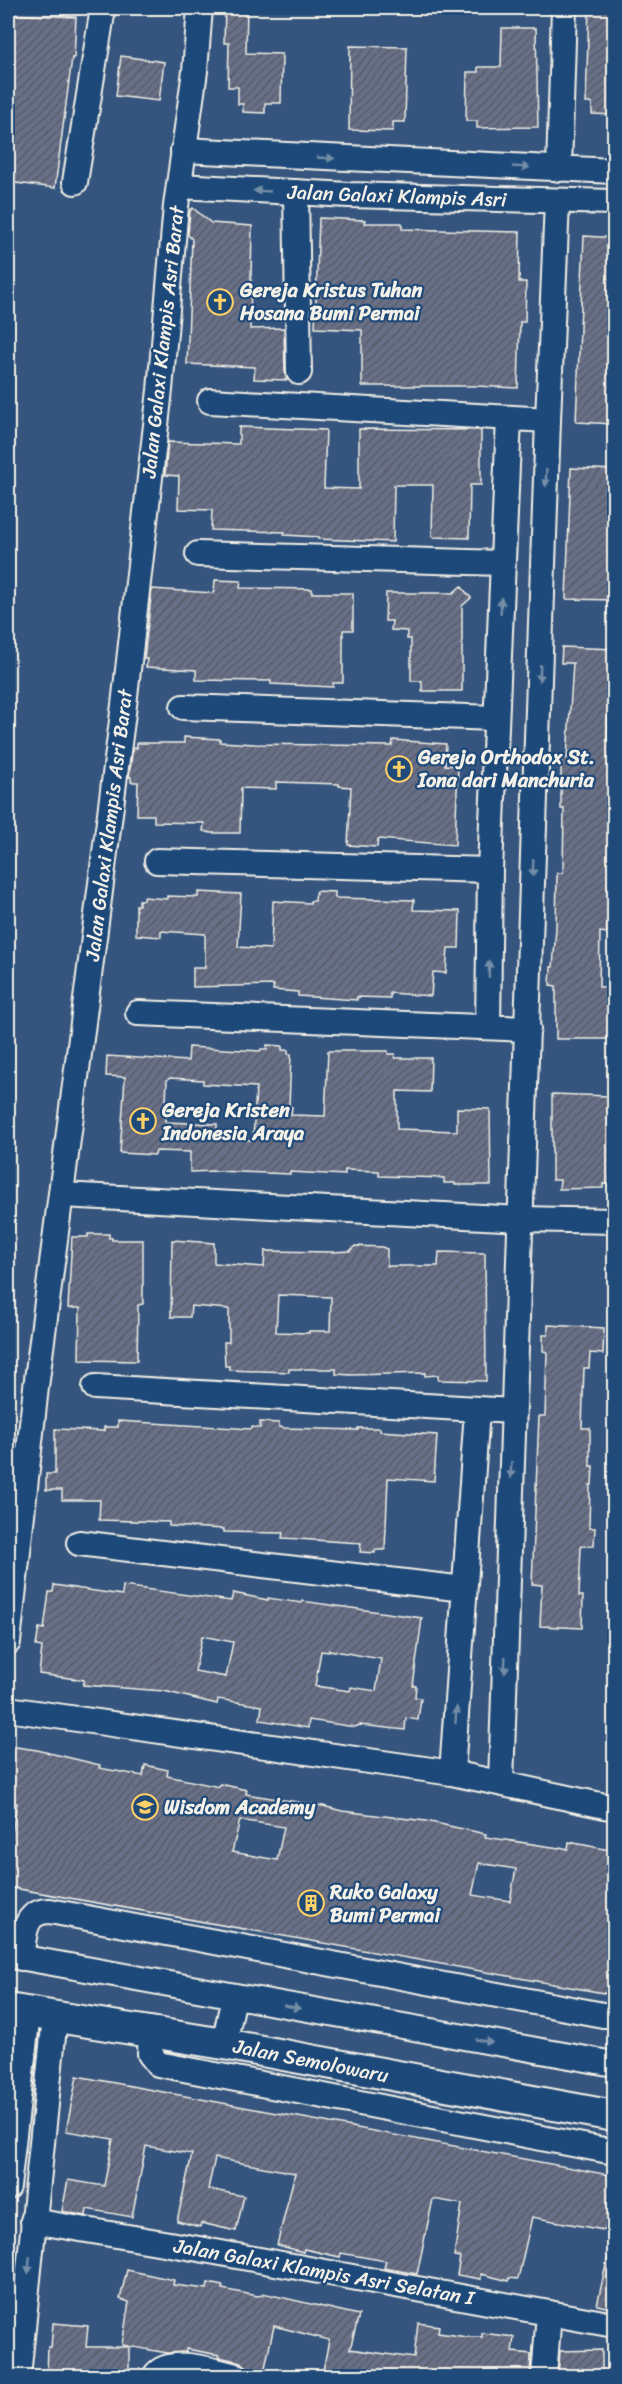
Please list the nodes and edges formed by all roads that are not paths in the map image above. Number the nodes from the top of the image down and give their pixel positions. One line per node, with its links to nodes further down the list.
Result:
1 (103, 8): 8 (street)
2 (200, 8): 4 (street, Jalan Galaxi Klampis Asri Barat)
3 (564, 8): 6 (street)
4 (183, 150): 5 (street, Jalan Galaxi Klampis Asri, one-way to 5); 9 (street, Jalan Galaxi Klampis Asri Barat)
5 (416, 162): 6 (street, Jalan Galaxi Klampis Asri, one-way to 6); 11 (street)
6 (559, 169): 7 (street, Jalan Galaxi Klampis Asri)
7 (615, 171)
8 (75, 182)
9 (179, 186): 10 (street, Jalan Galaxi Klampis Asri, one-way to 9); 27 (street, Jalan Galaxi Klampis Asri Barat)
10 (296, 192): 11 (street, Jalan Galaxi Klampis Asri); 14 (street)
11 (415, 197): 12 (street, Jalan Galaxi Klampis Asri)
12 (557, 201): 13 (street, Jalan Galaxi Klampis Asri); 17 (street)
13 (615, 202)
14 (298, 372)
15 (210, 401): 16 (street)
16 (509, 418): 17 (street); 19 (street)
17 (548, 420): 26 (street, one-way to 26)
18 (198, 554): 19 (street)
19 (502, 563): 21 (street, one-way to 19)
20 (183, 707): 21 (street)
21 (496, 718): 23 (street)
22 (157, 861): 23 (street)
23 (490, 870): 25 (street, one-way to 23)
24 (138, 1013): 25 (street)
25 (488, 1027): 26 (street)
26 (528, 1029): 28 (street)
27 (62, 1195): 28 (street); 35 (street, Jalan Galaxi Klampis Asri Barat)
28 (521, 1219): 29 (street); 32 (street)
29 (615, 1221)
30 (94, 1387): 31 (street)
31 (477, 1410): 32 (street); 34 (street)
32 (513, 1411): 38 (street, one-way to 38)
33 (79, 1543): 34 (street)
34 (464, 1589): 37 (street, one-way to 34)
35 (8, 1642)
36 (8, 1708): 37 (street)
37 (452, 1773): 38 (street)
38 (501, 1782): 39 (street)
39 (615, 1808)
40 (14, 1957): 42 (street); 43 (street)
41 (30, 2013): 44 (main road, Jalan Semolowaru); 50 (street); 51 (street)
42 (615, 2015)
43 (230, 2020): 44 (main road, Jalan Semolowaru); 45 (street, one-way to 45); 46 (main road, Jalan Semolowaru)
44 (151, 2033): 47 (street)
45 (615, 2064)
46 (376, 2073): 47 (street); 48 (main road, Jalan Semolowaru)
47 (369, 2104): 49 (street)
48 (615, 2116)
49 (615, 2152)
50 (10, 2162): 51 (street); 52 (street)
51 (39, 2165): 53 (street)
52 (8, 2187)
53 (33, 2221): 54 (street, Jalan Galaxi Klampis Asri Selatan I); 56 (street, one-way to 56)
54 (549, 2313): 55 (street, Jalan Galaxi Klampis Asri Selatan I); 59 (street)
55 (615, 2325)
56 (18, 2376)
57 (155, 2376): 58 (street)
58 (237, 2376)
59 (544, 2376)

